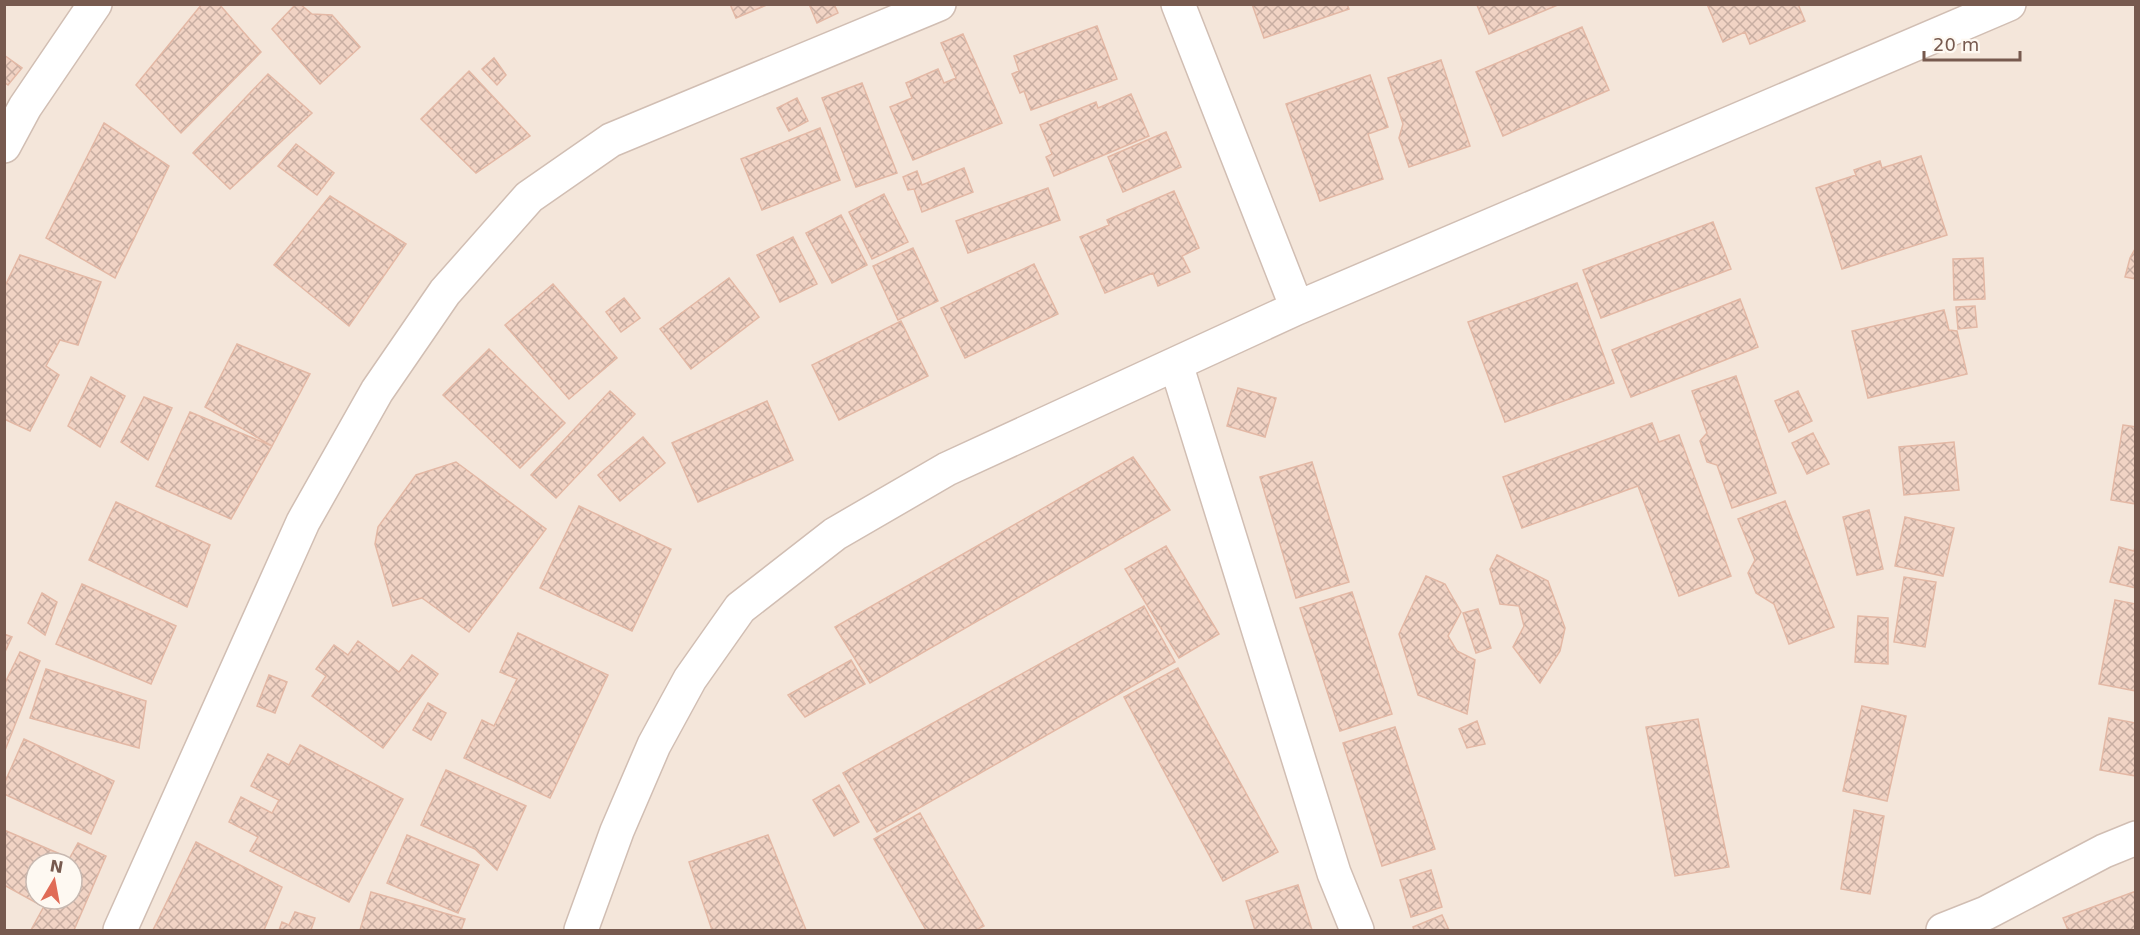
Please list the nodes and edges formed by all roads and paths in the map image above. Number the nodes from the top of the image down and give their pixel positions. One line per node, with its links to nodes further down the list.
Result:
1 (95, 4): 5 (street)
2 (939, 4): 10 (street)
3 (1178, 4): 6 (street)
4 (2009, 4): 6 (street)
5 (4, 146)
6 (1297, 308): 7 (street)
7 (1176, 364): 11 (street); 12 (street)
8 (2136, 838): 9 (street)
9 (1988, 922): 13 (street)
10 (120, 930)
11 (581, 930)
12 (1357, 930)
13 (1943, 930)

